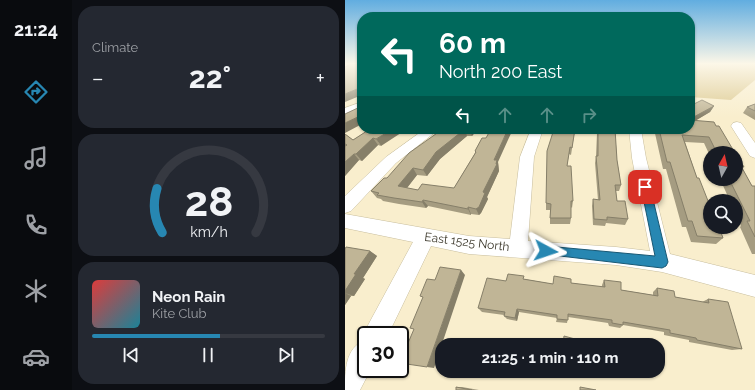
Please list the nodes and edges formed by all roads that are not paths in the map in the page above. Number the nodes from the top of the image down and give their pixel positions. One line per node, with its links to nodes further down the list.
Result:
1 (357, 107): 2 (street)
2 (345, 112)
3 (737, 126): 7 (street)
4 (426, 134): 8 (street)
5 (535, 134): 11 (street)
6 (636, 134): 12 (street)
7 (755, 153)
8 (345, 206)
9 (345, 221): 10 (street, East 1525 North)
10 (426, 237): 11 (street, East 1525 North); 14 (street)
11 (519, 248): 12 (street, East 1525 North)
12 (662, 262): 13 (street, East 1525 North)
13 (755, 286)
14 (380, 326)
15 (357, 369): 16 (street)
16 (346, 390)

